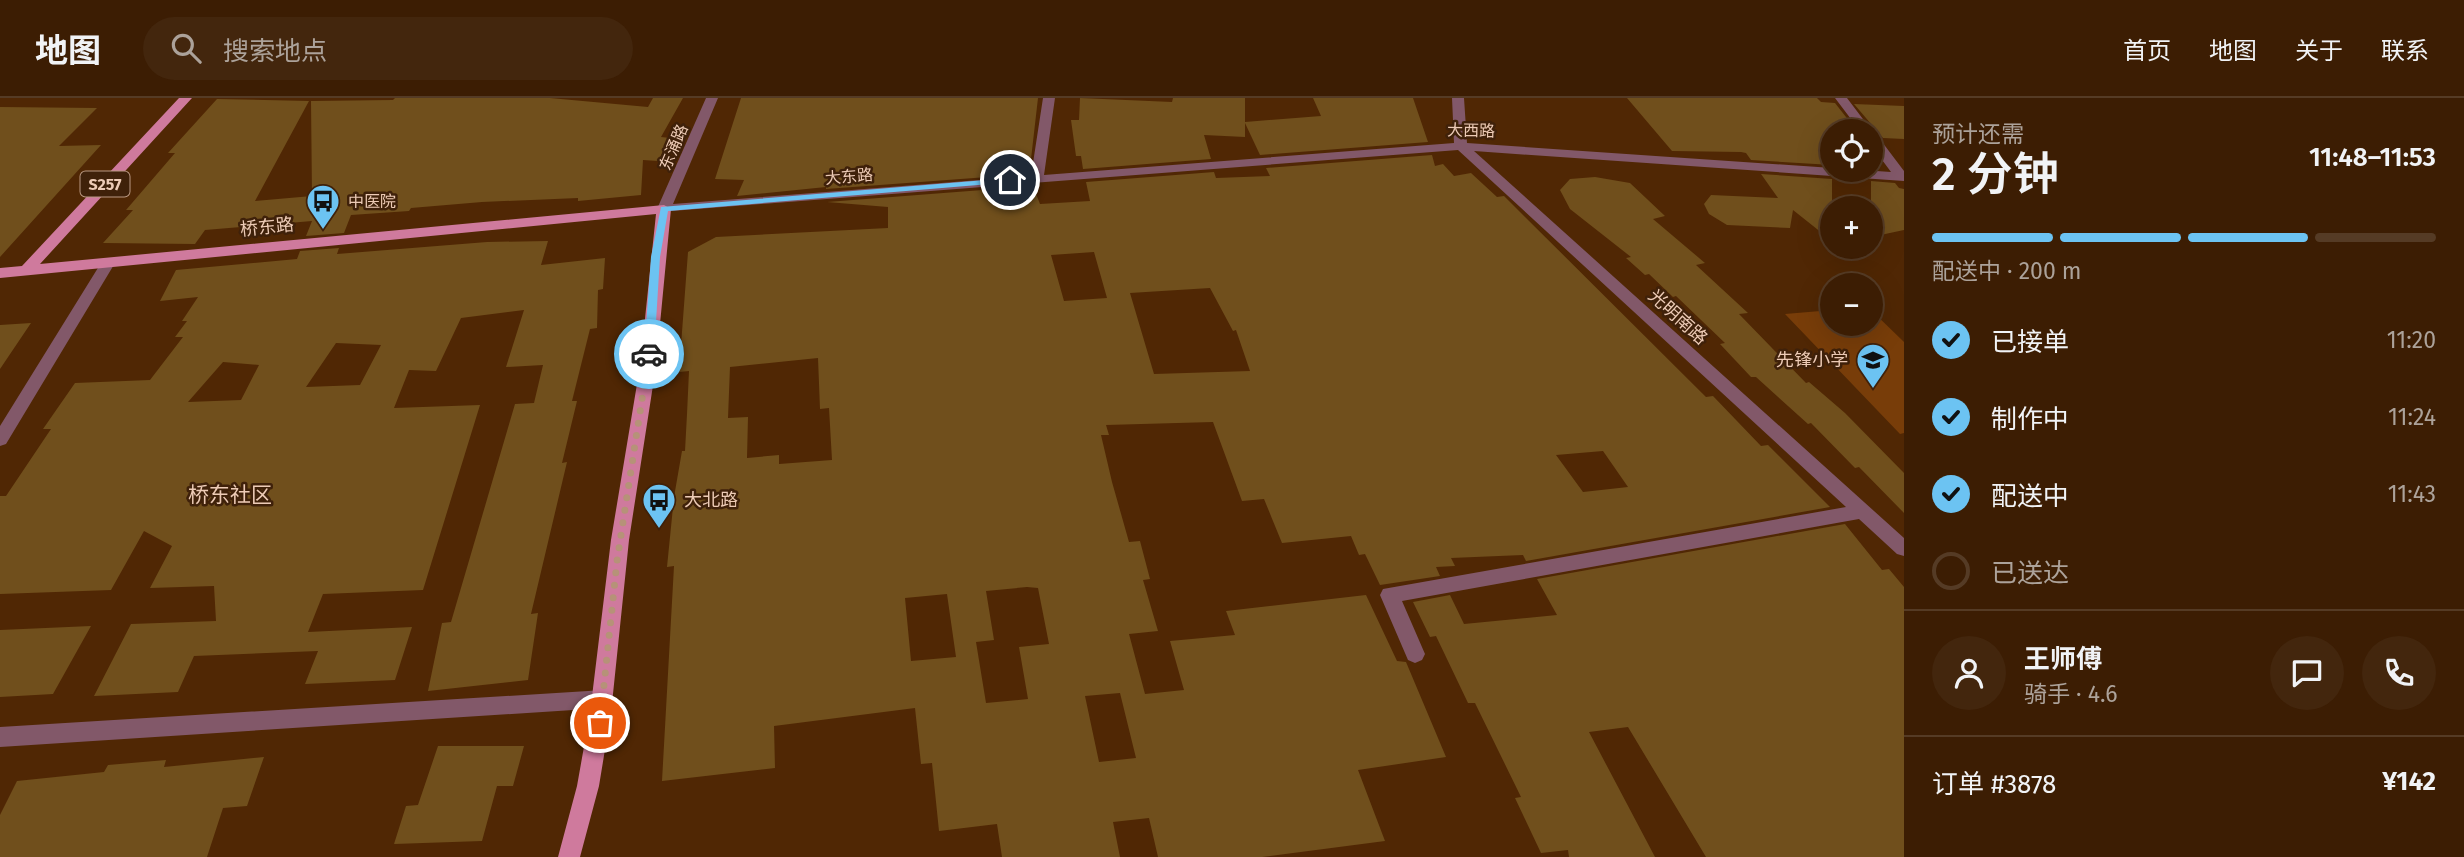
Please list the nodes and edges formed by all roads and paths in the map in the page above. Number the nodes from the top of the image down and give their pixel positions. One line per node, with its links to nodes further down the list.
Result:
1 (186, 98): 13 (main road, S257)
2 (712, 98): 11 (street, 东涌路)
3 (1049, 98): 10 (street)
4 (1458, 98): 7 (street)
5 (1841, 98): 6 (street)
6 (1857, 119)
7 (1461, 146): 9 (street, 大西路); 10 (street, 大西路); 16 (street, 光明南路)
8 (1883, 152): 9 (street)
9 (1902, 176)
10 (1037, 178): 11 (street, 大东路)
11 (664, 209): 12 (main road, 桥东路); 19 (main road)
12 (108, 263): 13 (main road, 桥东路); 15 (street)
13 (26, 271): 14 (main road, 桥东路)
14 (0, 273)
15 (0, 440)
16 (1862, 511): 17 (street, 光明南路); 18 (street)
17 (1904, 549)
18 (1415, 654)
19 (604, 699): 20 (street); 21 (main road)
20 (0, 737)
21 (569, 857)

